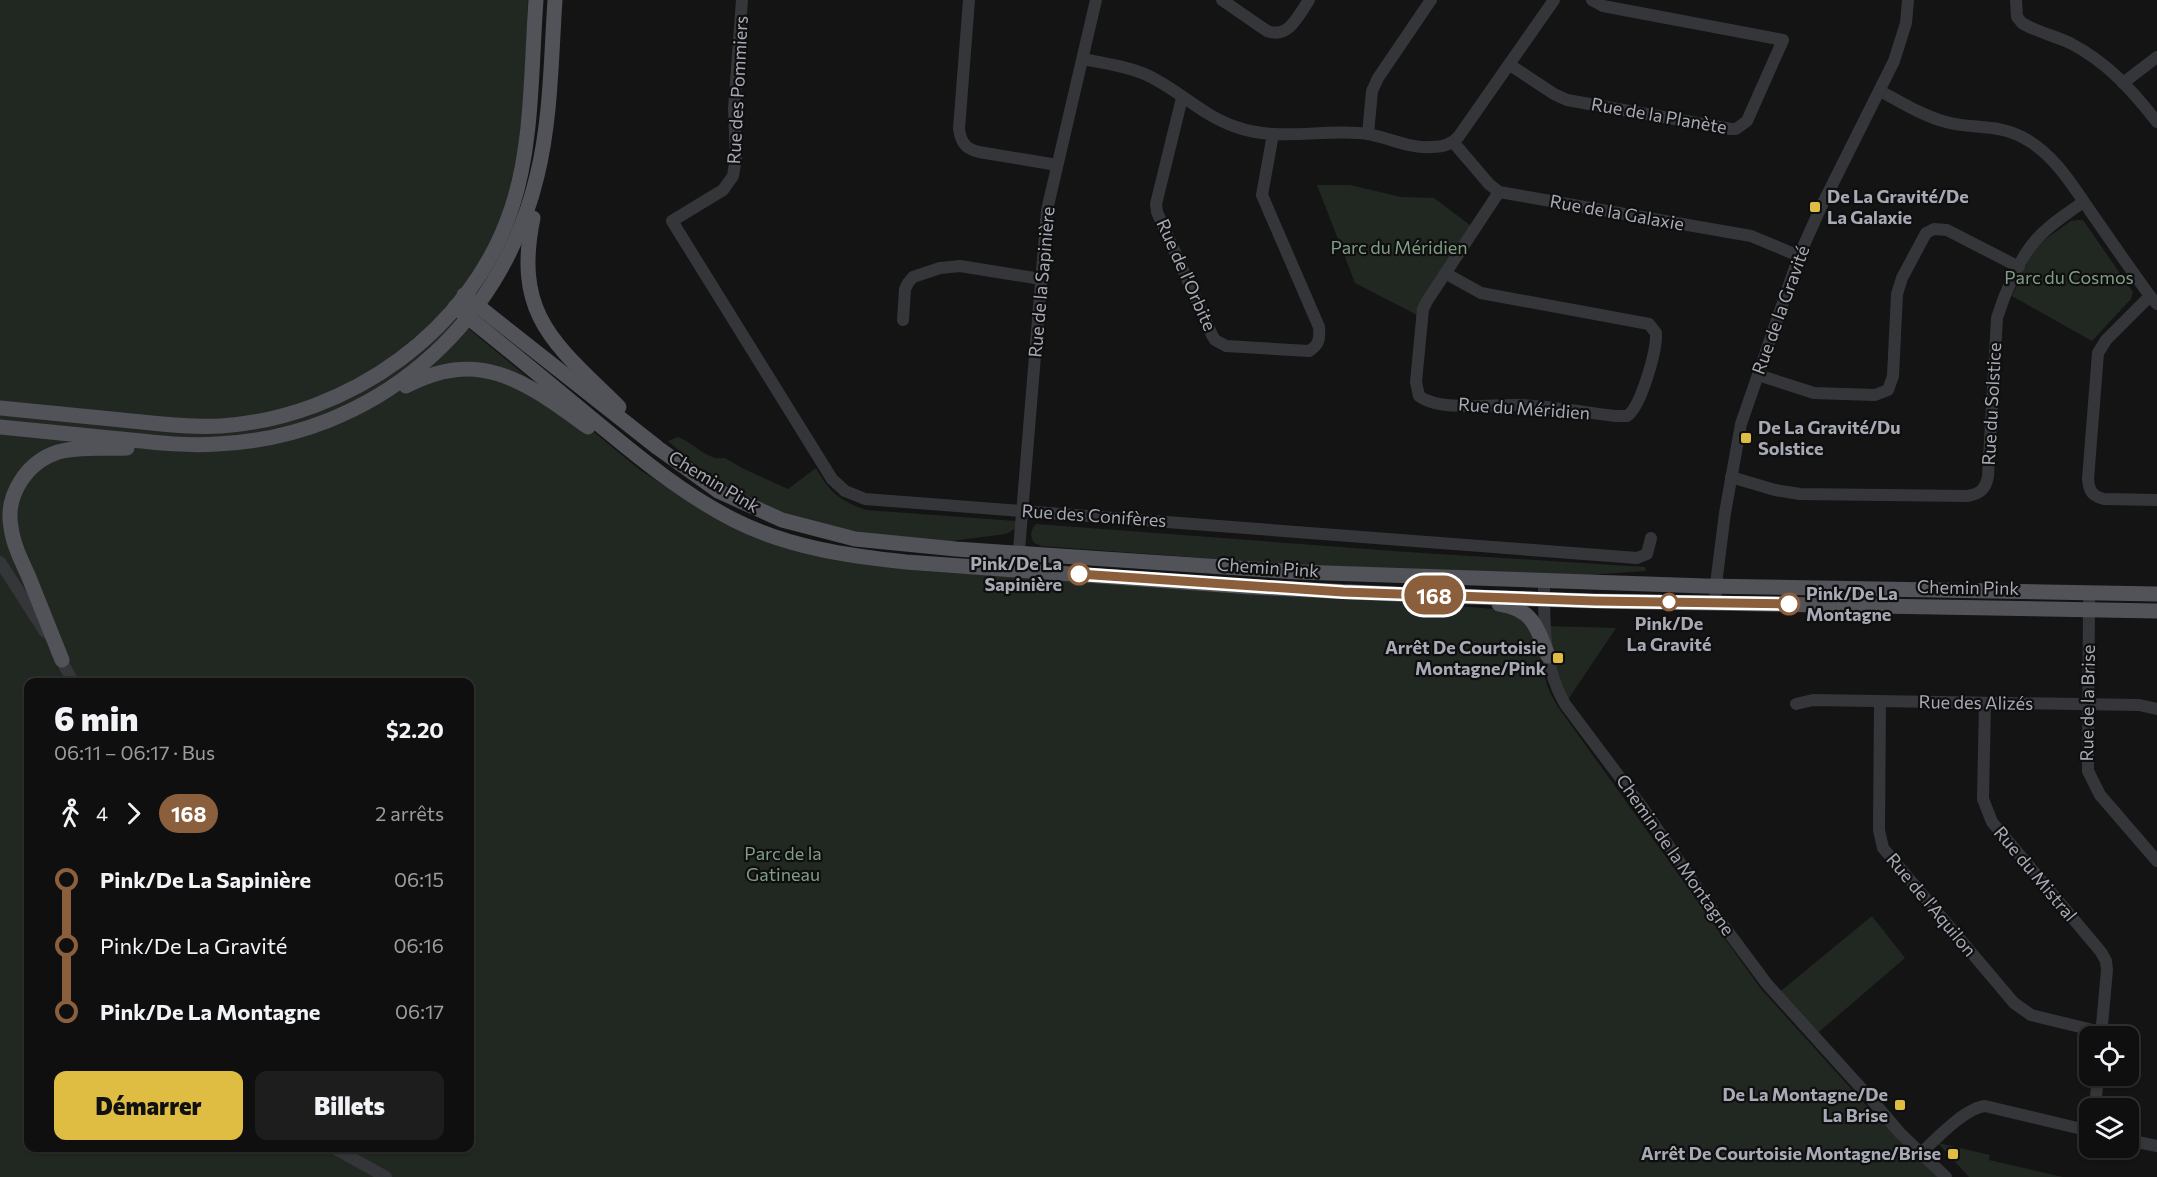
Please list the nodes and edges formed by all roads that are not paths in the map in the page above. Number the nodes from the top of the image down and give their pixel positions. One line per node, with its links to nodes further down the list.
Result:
1 (536, 0): 33 (main road)
2 (555, 0): 23 (main road)
3 (742, 0): 27 (street, Rue des Pommiers)
4 (969, 0): 24 (street)
5 (1096, 0): 14 (street, Rue de la Sapinière)
6 (1222, 0): 7 (street)
7 (1309, 0)
8 (1431, 0): 21 (street)
9 (1554, 0): 15 (street)
10 (1593, 0): 15 (street, Rue de la Planète)
11 (1908, 0): 17 (street, Rue de la Gravité)
12 (2016, 0): 16 (street)
13 (2157, 57): 16 (street)
14 (1083, 59): 18 (street); 24 (street, Rue de la Sapinière)
15 (1510, 65): 22 (street)
16 (2123, 83): 19 (street)
17 (1880, 91): 26 (street); 28 (street, Rue de la Gravité)
18 (1182, 98): 20 (street); 20 (street, Rue de l'Orbite)
19 (2157, 122)
20 (1274, 134): 21 (street)
21 (1368, 134): 22 (street)
22 (1454, 142): 25 (street)
23 (544, 146): 34 (main road); 42 (main road)
24 (1057, 165): 31 (street, Rue de la Sapinière)
25 (1499, 192): 28 (street, Rue de la Galaxie); 30 (street, Rue du Méridien)
26 (2084, 202): 29 (street, Rue du Solstice); 32 (street)
27 (672, 221): 46 (street, Rue des Conifères)
28 (1799, 256): 37 (street, Rue de la Gravité)
29 (2019, 267): 37 (street); 44 (street, Rue du Solstice)
30 (1446, 273): 30 (street, Rue du Méridien)
31 (1041, 279): 36 (street); 46 (street, Rue de la Sapinière)
32 (2153, 300): 45 (street)
33 (459, 301): 34 (main road, Chemin Pink); 35 (main road, Chemin Pink); 39 (main road)
34 (478, 305): 35 (main road); 42 (main road, Chemin Pink)
35 (469, 318): 38 (main road); 43 (main road, Chemin Pink)
36 (903, 320)
37 (1758, 375): 44 (street, Rue de la Gravité)
38 (362, 405): 41 (main road); 43 (main road)
39 (0, 408)
40 (0, 427): 41 (main road)
41 (215, 444): 61 (main road)
42 (658, 448): 48 (main road, Chemin Pink)
43 (652, 468): 50 (main road, Chemin Pink)
44 (1731, 477): 52 (street, Rue de la Gravité)
45 (2157, 500)
46 (1021, 511): 47 (street, Rue des Conifères); 48 (street, Rue de la Sapinière)
47 (1651, 538)
48 (1019, 552): 50 (street, Rue de la Sapinière); 51 (main road, Chemin Pink)
49 (0, 562): 61 (street)
50 (1018, 569): 53 (main road, Chemin Pink)
51 (1544, 582): 52 (main road, Chemin Pink); 56 (street, Chemin de la Montagne)
52 (1716, 586): 54 (main road, Chemin Pink); 57 (street, Rue de la Gravité)
53 (1343, 592): 56 (main road, Chemin Pink); 60 (main road)
54 (2090, 594): 55 (main road, Chemin Pink); 58 (street, Rue de la Brise)
55 (2157, 594)
56 (1544, 600): 57 (main road, Chemin Pink); 60 (street, Chemin de la Montagne)
57 (1715, 603): 58 (main road, Chemin Pink)
58 (2089, 610): 59 (main road, Chemin Pink); 66 (street, Rue de la Brise)
59 (2157, 611)
60 (1548, 656): 74 (street, Chemin de la Montagne)
61 (62, 660): 62 (street)
62 (71, 678)
63 (1880, 701): 64 (street, Rue des Alizés); 65 (street, Rue des Alizés); 70 (street, Rue de l'Aquilon)
64 (1985, 703): 66 (street, Rue des Alizés); 69 (street, Rue du Mistral)
65 (1796, 704)
66 (2089, 704): 67 (street, Rue des Alizés); 68 (street, Rue de la Brise)
67 (2157, 710)
68 (2157, 861)
69 (2102, 1026)
70 (2079, 1028)
71 (2079, 1128): 74 (street)
72 (2139, 1142): 73 (street)
73 (2157, 1146)
74 (1923, 1151): 77 (street, Chemin de la Montagne); 78 (street, Chemin de la Montagne)
75 (341, 1152): 76 (street)
76 (386, 1177)
77 (1946, 1177)
78 (1954, 1177)

